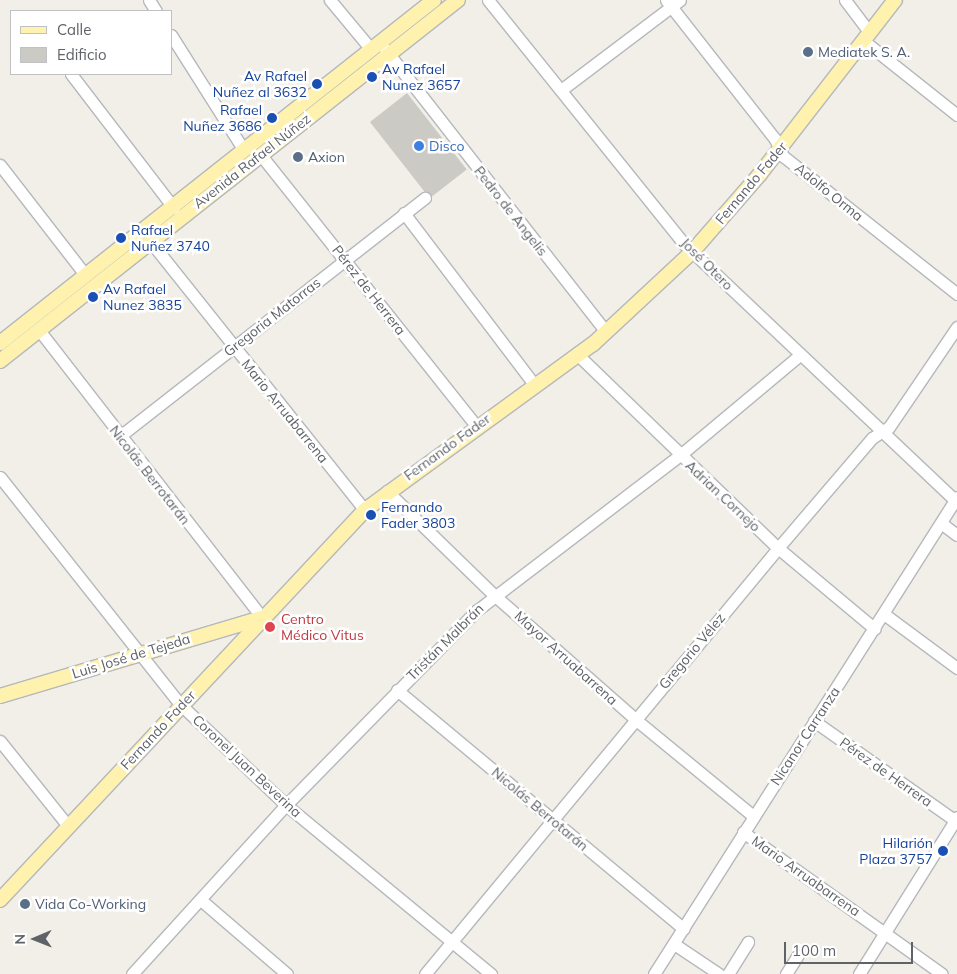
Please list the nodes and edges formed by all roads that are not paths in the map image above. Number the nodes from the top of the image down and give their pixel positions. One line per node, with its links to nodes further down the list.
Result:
1 (330, 0): 10 (street, Pedro de Angelis)
2 (434, 0): 10 (main road, Avenida Rafael Núñez)
3 (458, 0): 11 (main road, Avenida Rafael Núñez)
4 (488, 0): 13 (street, José Otero)
5 (845, 0): 9 (street)
6 (894, 0): 9 (main road, Fernando Fader)
7 (672, 2): 13 (street); 15 (street, Adolfo Orma)
8 (172, 37): 16 (street)
9 (867, 37): 14 (street); 15 (main road, Fernando Fader)
10 (375, 45): 11 (street, Pedro de Angelis); 16 (main road, Avenida Rafael Núñez)
11 (388, 54): 17 (main road, Avenida Rafael Núñez); 29 (street, Pedro de Angelis)
12 (72, 75): 20 (street)
13 (561, 90): 23 (street, José Otero)
14 (957, 115)
15 (780, 148): 23 (main road, Fernando Fader); 26 (street, Adolfo Orma)
16 (243, 149): 20 (main road, Avenida Rafael Núñez)
17 (260, 154): 22 (main road, Avenida Rafael Núñez); 24 (street, Pérez de Herrera)
18 (0, 165): 25 (street)
19 (425, 198): 21 (street, Gregoria Matorras)
20 (174, 208): 25 (main road, Avenida Rafael Núñez)
21 (404, 213): 24 (street, Gregoria Matorras); 35 (street)
22 (150, 241): 28 (main road, Avenida Rafael Núñez); 31 (street, Mario Arruabarrena)
23 (692, 252): 29 (main road, Fernando Fader); 33 (street, José Otero)
24 (345, 259): 31 (street, Gregoria Matorras); 36 (street, Pérez de Herrera)
25 (86, 276): 30 (main road, Avenida Rafael Núñez)
26 (957, 294)
27 (957, 327): 37 (street, Gregorio Vélez)
28 (39, 330): 34 (main road, Avenida Rafael Núñez); 38 (street, Nicolás Berrotarán)
29 (606, 332): 32 (main road, Fernando Fader)
30 (0, 343)
31 (233, 347): 38 (street, Gregoria Matorras); 43 (street, Mario Arruabarrena)
32 (578, 355): 35 (main road, Fernando Fader); 39 (street, Adrian Cornejo)
33 (800, 355): 37 (street, José Otero); 39 (street, Tristán Malbrán)
34 (0, 361)
35 (534, 384): 36 (main road, Fernando Fader)
36 (476, 426): 41 (main road, Fernando Fader)
37 (880, 432): 42 (street, José Otero); 46 (street, Gregorio Vélez)
38 (120, 436): 49 (street, Nicolás Berrotarán)
39 (679, 456): 46 (street, Adrian Cornejo); 47 (street, Tristán Malbrán)
40 (0, 477): 51 (street, Coronel Juan Beverina)
41 (387, 491): 43 (main road, Fernando Fader); 47 (street, Mayor Arruabarrena)
42 (956, 499): 44 (street, Nicanor Carranza)
43 (365, 510): 49 (main road, Fernando Fader)
44 (941, 523): 45 (street); 48 (street, Nicanor Carranza)
45 (957, 535)
46 (778, 548): 50 (street, Adrian Cornejo); 56 (street, Gregorio Vélez)
47 (494, 595): 53 (street, Tristán Malbrán); 56 (street, Mayor Arruabarrena)
48 (884, 614): 50 (street, Nicanor Carranza); 52 (street)
49 (262, 618): 51 (main road, Luis José de Tejeda); 55 (main road, Fernando Fader)
50 (875, 629): 57 (street, Nicanor Carranza)
51 (140, 654): 54 (main road, Luis José de Tejeda); 55 (street, Coronel Juan Beverina)
52 (957, 668)
53 (397, 690): 59 (street, Tristán Malbrán); 61 (street, Nicolás Berrotarán)
54 (0, 696)
55 (181, 705): 59 (street, Coronel Juan Beverina); 63 (main road, Fernando Fader)
56 (635, 719): 60 (street, Mayor Arruabarrena); 61 (street, Gregorio Vélez)
57 (814, 721): 60 (street, Nicanor Carranza); 62 (street, Pérez de Herrera)
58 (0, 742): 63 (street)
59 (286, 804): 66 (street, Tristán Malbrán); 69 (street, Coronel Juan Beverina)
60 (753, 816): 64 (street, Nicanor Carranza)
61 (552, 819): 67 (street, Nicolás Berrotarán); 69 (street, Gregorio Vélez)
62 (956, 820): 68 (street)
63 (68, 826): 65 (main road, Fernando Fader)
64 (743, 832): 67 (street, Nicanor Carranza); 68 (street, Mario Arruabarrena)
65 (0, 900)
66 (202, 901): 73 (street, Tristán Malbrán); 74 (street)
67 (684, 929): 71 (street, Nicanor Carranza)
68 (886, 932): 81 (street); 82 (street, Mario Arruabarrena)
69 (452, 941): 75 (street, Gregorio Vélez); 76 (street, Coronel Juan Beverina)
70 (748, 942): 79 (street)
71 (674, 944): 77 (street, Nicanor Carranza); 78 (street)
72 (798, 955): 80 (street)
73 (132, 974)
74 (287, 974)
75 (425, 974)
76 (491, 974)
77 (654, 974)
78 (719, 974)
79 (728, 974)
80 (786, 974)
81 (859, 974)
82 (942, 974)

